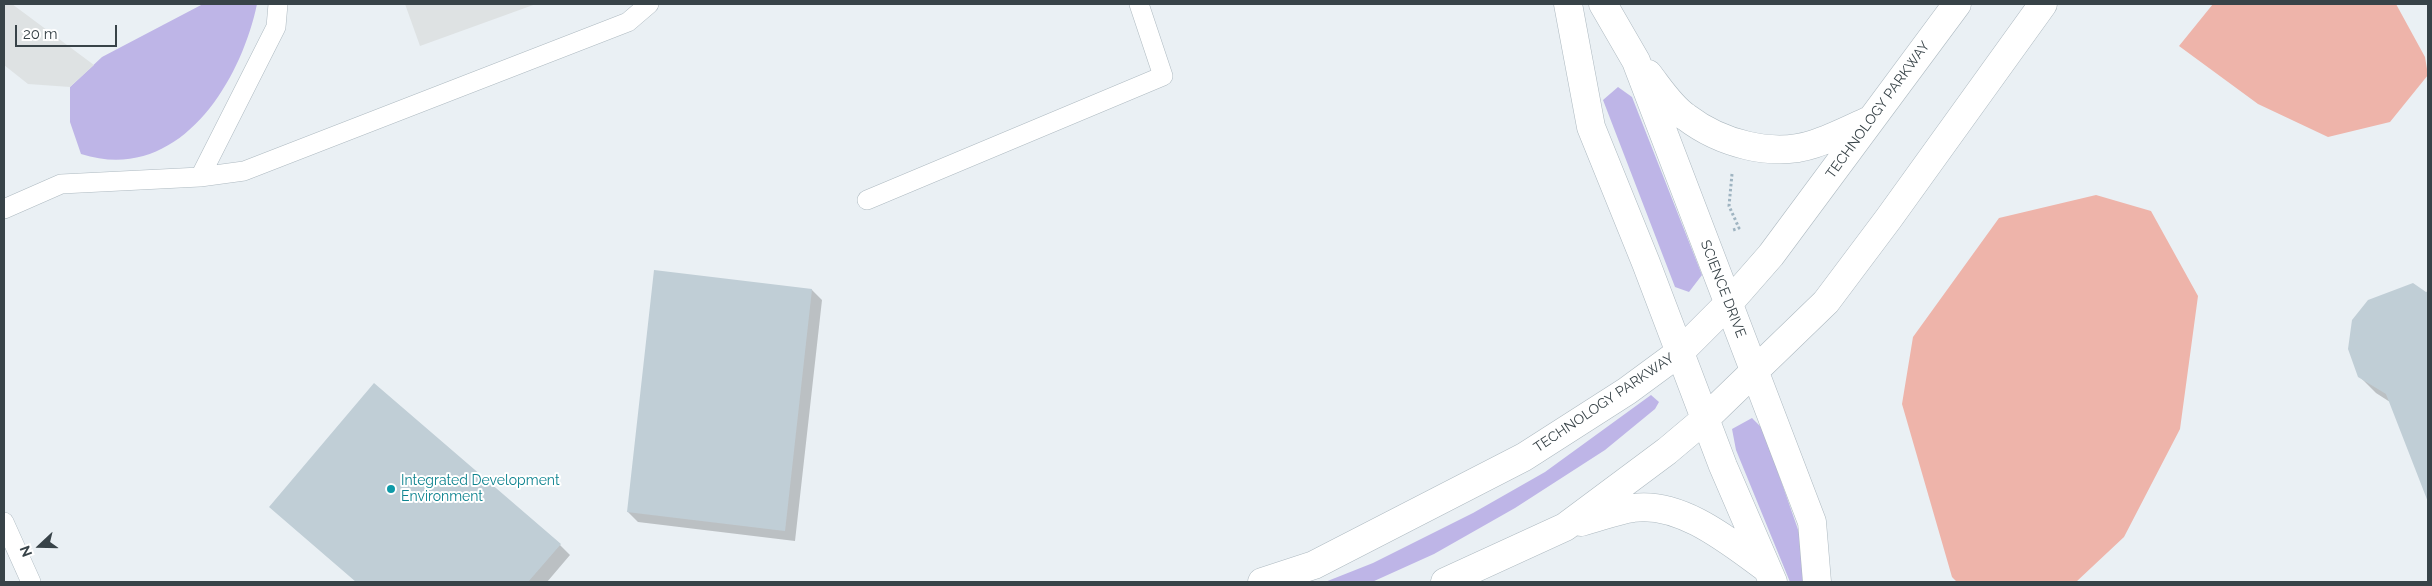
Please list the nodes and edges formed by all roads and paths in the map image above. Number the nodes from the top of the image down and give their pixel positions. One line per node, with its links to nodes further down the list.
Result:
1 (278, 4): 11 (lane)
2 (649, 4): 11 (lane)
3 (1139, 4): 12 (lane)
4 (1568, 4): 18 (street)
5 (1602, 4): 8 (street, SCIENCE DRIVE)
6 (1957, 4): 9 (street, TECHNOLOGY PARKWAY)
7 (2043, 4): 19 (street)
8 (1636, 60): 9 (street); 17 (street, SCIENCE DRIVE)
9 (1872, 119): 17 (street, TECHNOLOGY PARKWAY)
10 (1734, 167): 14 (path)
11 (200, 177): 13 (lane)
12 (867, 200)
13 (4, 209)
14 (1739, 228): 15 (path); 16 (path)
15 (1727, 232)
16 (1744, 232)
17 (1729, 303): 18 (street, TECHNOLOGY PARKWAY); 19 (street, SCIENCE DRIVE)
18 (1680, 352): 20 (street); 25 (street, TECHNOLOGY PARKWAY)
19 (1755, 371): 20 (street); 27 (street, SCIENCE DRIVE)
20 (1706, 419): 22 (street); 23 (street)
21 (4, 522): 24 (lane)
22 (1565, 527): 23 (street); 26 (street)
23 (1770, 575)
24 (31, 582)
25 (1262, 582)
26 (1445, 582)
27 (1817, 582)

